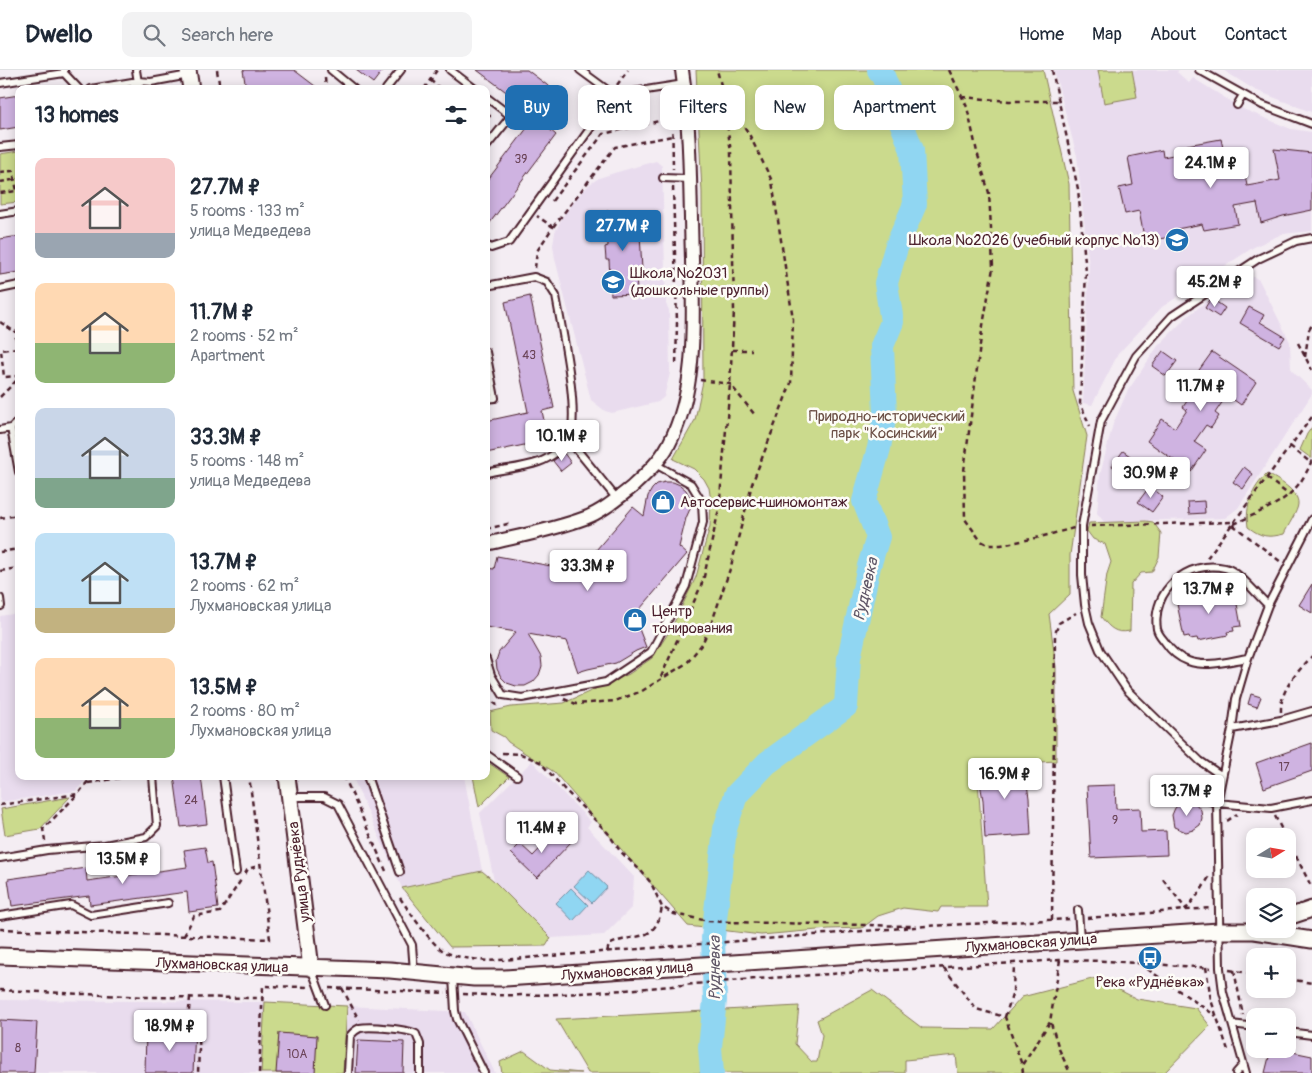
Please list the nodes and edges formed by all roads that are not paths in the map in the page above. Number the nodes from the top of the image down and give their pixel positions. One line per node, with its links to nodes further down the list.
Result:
1 (136, 70): 10 (lane)
2 (331, 70): 16 (lane)
3 (400, 70): 17 (lane)
4 (450, 70): 18 (lane)
5 (580, 70): 19 (lane)
6 (682, 70): 12 (street)
7 (1199, 70): 21 (lane)
8 (64, 72): 11 (lane); 13 (lane)
9 (189, 78): 10 (lane)
10 (138, 81): 14 (lane); 15 (lane)
11 (0, 84)
12 (684, 84): 20 (lane); 30 (street)
13 (75, 85)
14 (114, 85)
15 (138, 85)
16 (349, 85)
17 (389, 85)
18 (470, 85)
19 (601, 85)
20 (650, 89)
21 (1243, 95): 23 (lane); 24 (lane)
22 (490, 101): 26 (lane)
23 (1237, 106)
24 (1312, 124)
25 (589, 130): 34 (lane)
26 (490, 142)
27 (15, 145): 28 (lane)
28 (0, 147)
29 (663, 178): 30 (lane)
30 (690, 178): 45 (street)
31 (15, 212): 32 (lane)
32 (0, 214)
33 (1312, 238): 60 (lane)
34 (490, 247)
35 (490, 285): 43 (lane)
36 (15, 286): 37 (lane)
37 (0, 289)
38 (490, 372): 39 (lane)
39 (490, 399)
40 (15, 424): 41 (lane)
41 (11, 428): 42 (lane); 44 (lane)
42 (0, 430)
43 (569, 440): 46 (lane); 47 (lane)
44 (15, 450)
45 (654, 464): 47 (street); 55 (lane)
46 (490, 471)
47 (617, 500): 50 (street)
48 (1312, 519): 49 (lane)
49 (1310, 528): 52 (lane)
50 (490, 543)
51 (0, 598): 53 (lane)
52 (1268, 605): 54 (lane); 54 (lane)
53 (1, 606)
54 (1248, 658): 57 (lane)
55 (490, 673)
56 (1312, 712): 57 (lane)
57 (1232, 729): 60 (lane)
58 (490, 757): 59 (lane)
59 (517, 776)
60 (1222, 776): 68 (lane)
61 (153, 780): 69 (lane)
62 (224, 780): 70 (lane)
63 (288, 780): 65 (street, улица Руднёвка)
64 (369, 780): 71 (lane)
65 (290, 797): 83 (street, улица Руднёвка); 84 (lane)
66 (1207, 800): 68 (lane)
67 (1312, 800): 68 (lane)
68 (1217, 803): 78 (lane)
69 (0, 858)
70 (236, 872)
71 (400, 872)
72 (168, 903): 76 (lane)
73 (1312, 909): 75 (street)
74 (1078, 910): 80 (lane)
75 (1296, 915)
76 (0, 916)
77 (1246, 930): 78 (street, Лухмановская улица)
78 (1219, 931): 80 (street, Лухмановская улица); 87 (lane)
79 (1296, 937): 81 (street, Лухмановская улица)
80 (1080, 940): 85 (street, Лухмановская улица)
81 (1312, 940)
82 (0, 956): 83 (street, Лухмановская улица)
83 (311, 968): 84 (street, Лухмановская улица); 86 (lane)
84 (414, 972): 85 (street, Лухмановская улица)
85 (453, 977): 94 (lane)
86 (325, 1005)
87 (1232, 1024): 88 (lane); 91 (lane)
88 (1246, 1026)
89 (1296, 1033): 90 (lane)
90 (1312, 1036)
91 (1243, 1065): 95 (lane); 96 (lane)
92 (348, 1073): 93 (lane)
93 (420, 1073)
94 (484, 1073)
95 (1236, 1073)
96 (1246, 1073)

